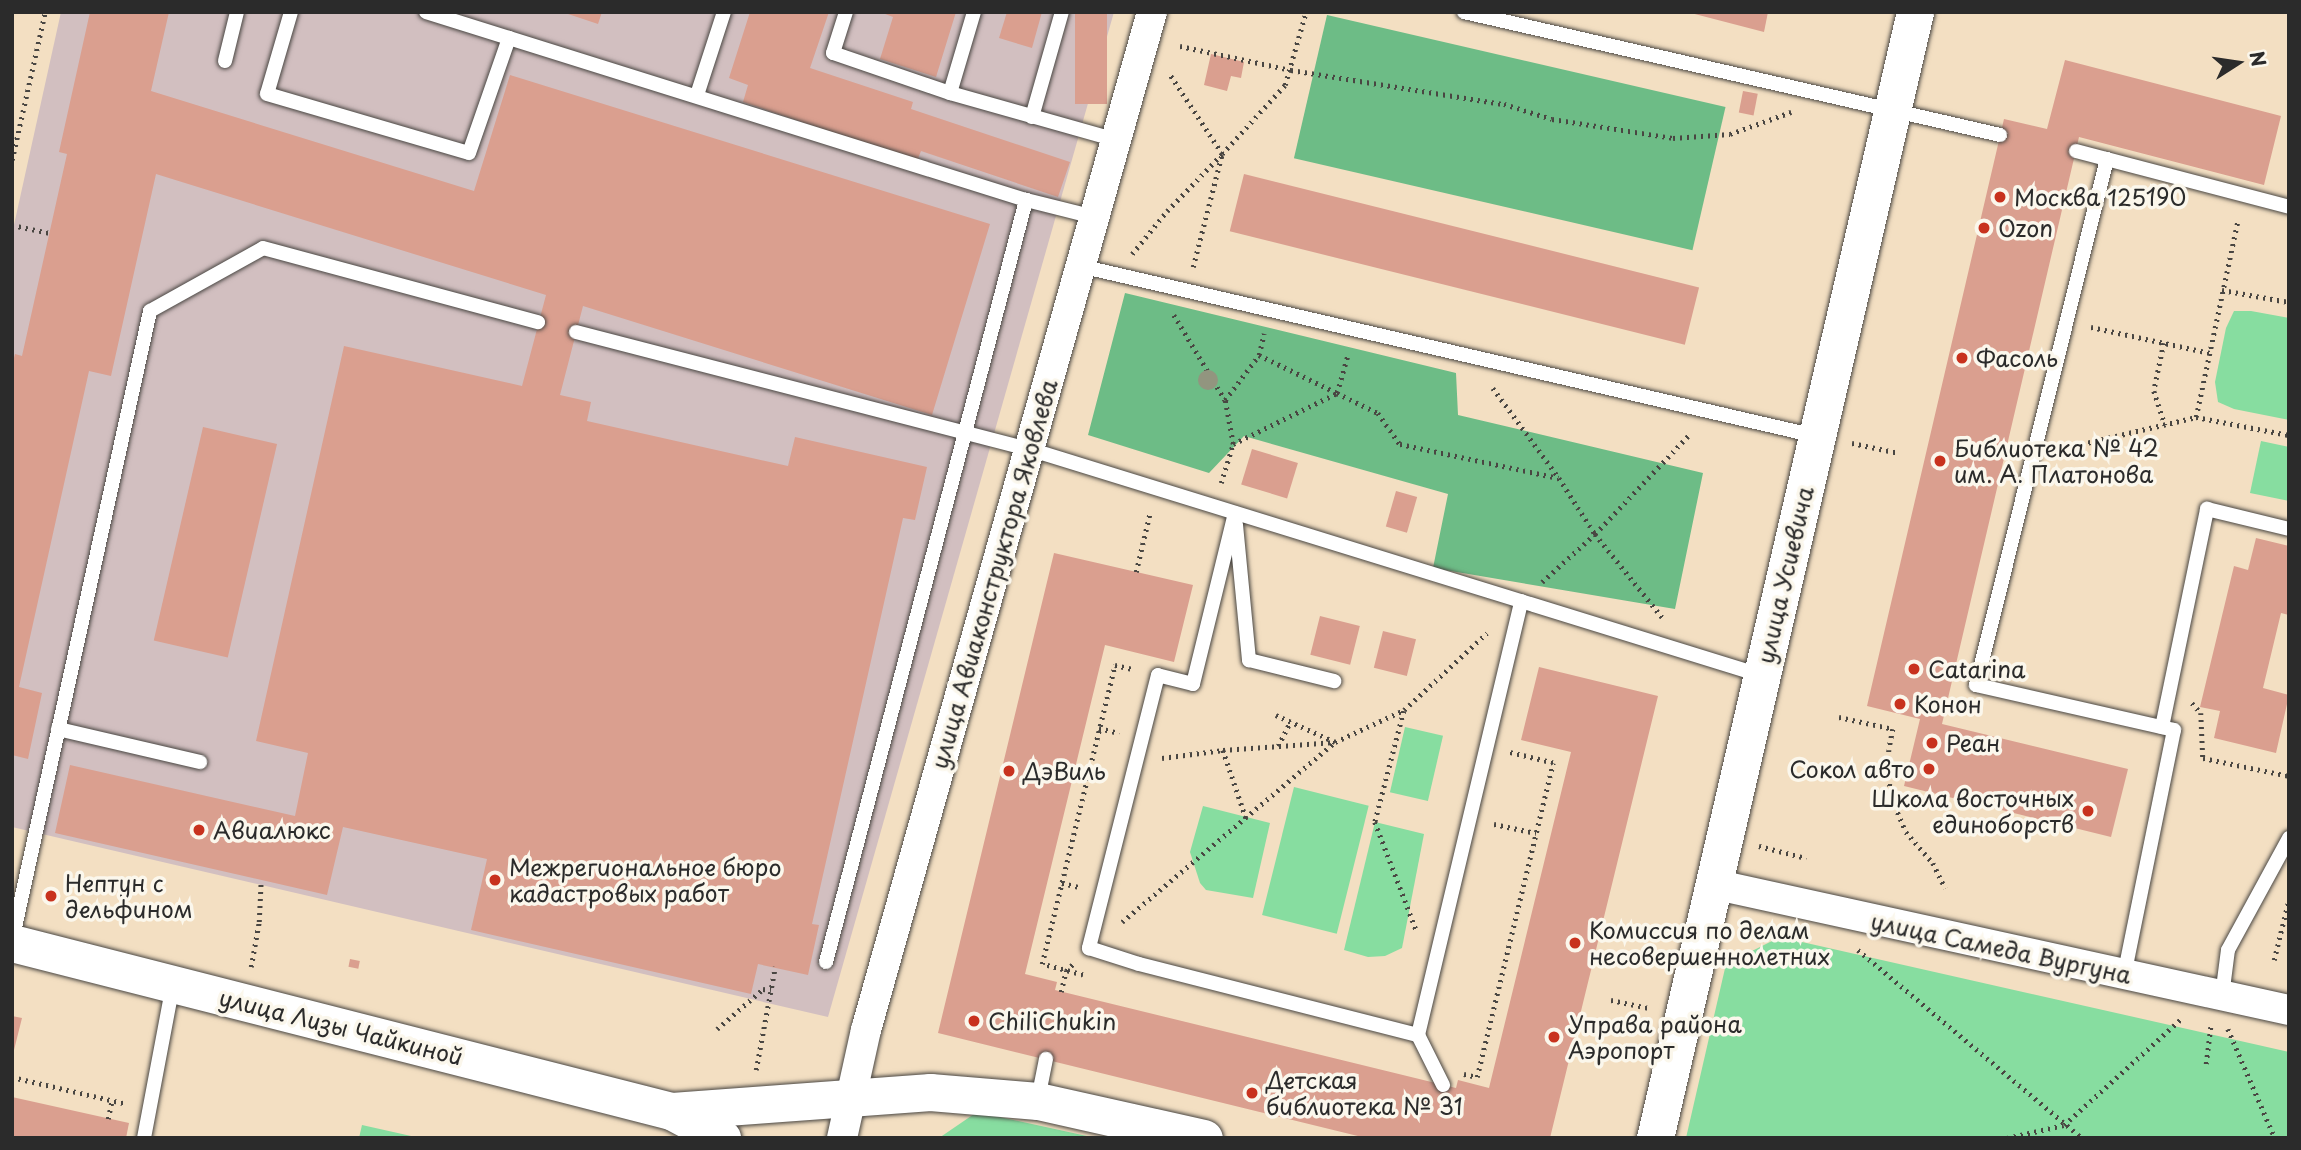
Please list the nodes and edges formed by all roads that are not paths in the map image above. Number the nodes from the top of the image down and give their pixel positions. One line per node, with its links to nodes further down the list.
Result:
1 (237, 12): 12 (lane)
2 (290, 12): 11 (lane)
3 (426, 12): 11 (lane)
4 (724, 12): 14 (lane)
5 (846, 12): 13 (lane)
6 (974, 12): 13 (lane)
7 (1062, 12): 16 (lane)
8 (1464, 12): 15 (lane)
9 (1915, 12): 15 (street, улица Усиевича)
10 (1148, 24): 18 (street, улица Авиаконструктора Яковлева)
11 (509, 38): 14 (lane)
12 (225, 61)
13 (950, 93): 16 (lane)
14 (697, 95): 21 (lane)
15 (1893, 108): 17 (lane); 28 (street, улица Усиевича)
16 (1032, 117): 18 (lane)
17 (2000, 135)
18 (1116, 140): 23 (street, улица Авиаконструктора Яковлева)
19 (2076, 151): 20 (lane)
20 (2107, 159): 22 (lane); 35 (lane)
21 (1026, 200): 23 (lane); 27 (lane)
22 (2289, 207)
23 (1094, 217): 24 (street, улица Авиаконструктора Яковлева)
24 (1080, 266): 28 (lane); 29 (street, улица Авиаконструктора Яковлева)
25 (538, 322): 36 (lane)
26 (576, 332): 27 (lane)
27 (965, 433): 29 (lane); 41 (lane)
28 (1817, 436): 33 (street, улица Усиевича)
29 (1029, 449): 30 (lane); 49 (street, улица Авиаконструктора Яковлева)
30 (1235, 513): 32 (lane); 34 (lane); 46 (lane)
31 (2289, 529): 35 (lane)
32 (1521, 601): 33 (lane); 46 (lane)
33 (1762, 675): 39 (street, улица Усиевича)
34 (1334, 681)
35 (2162, 727): 42 (lane)
36 (58, 729): 37 (lane); 40 (lane)
37 (201, 762)
38 (2289, 838): 44 (lane)
39 (1713, 884): 42 (street, улица Самеда Вургуна); 56 (street, улица Усиевича)
40 (12, 942): 43 (street, улица Лизы Чайкиной)
41 (826, 962)
42 (2124, 975): 44 (street, улица Самеда Вургуна)
43 (173, 984): 51 (street, улица Лизы Чайкиной); 52 (lane)
44 (2222, 996): 45 (street, улица Самеда Вургуна)
45 (2289, 1010)
46 (1418, 1035): 48 (lane)
47 (1046, 1059): 50 (lane)
48 (1443, 1085)
49 (851, 1096): 50 (street, улица Лизы Чайкиной); 51 (street, улица Лизы Чайкиной); 54 (street, улица Авиаконструктора Яковлева)
50 (1038, 1101): 55 (street, улица Лизы Чайкиной)
51 (671, 1111): 53 (street, улица Лизы Чайкиной)
52 (144, 1138)
53 (722, 1138)
54 (842, 1138)
55 (1204, 1138)
56 (1655, 1138)

